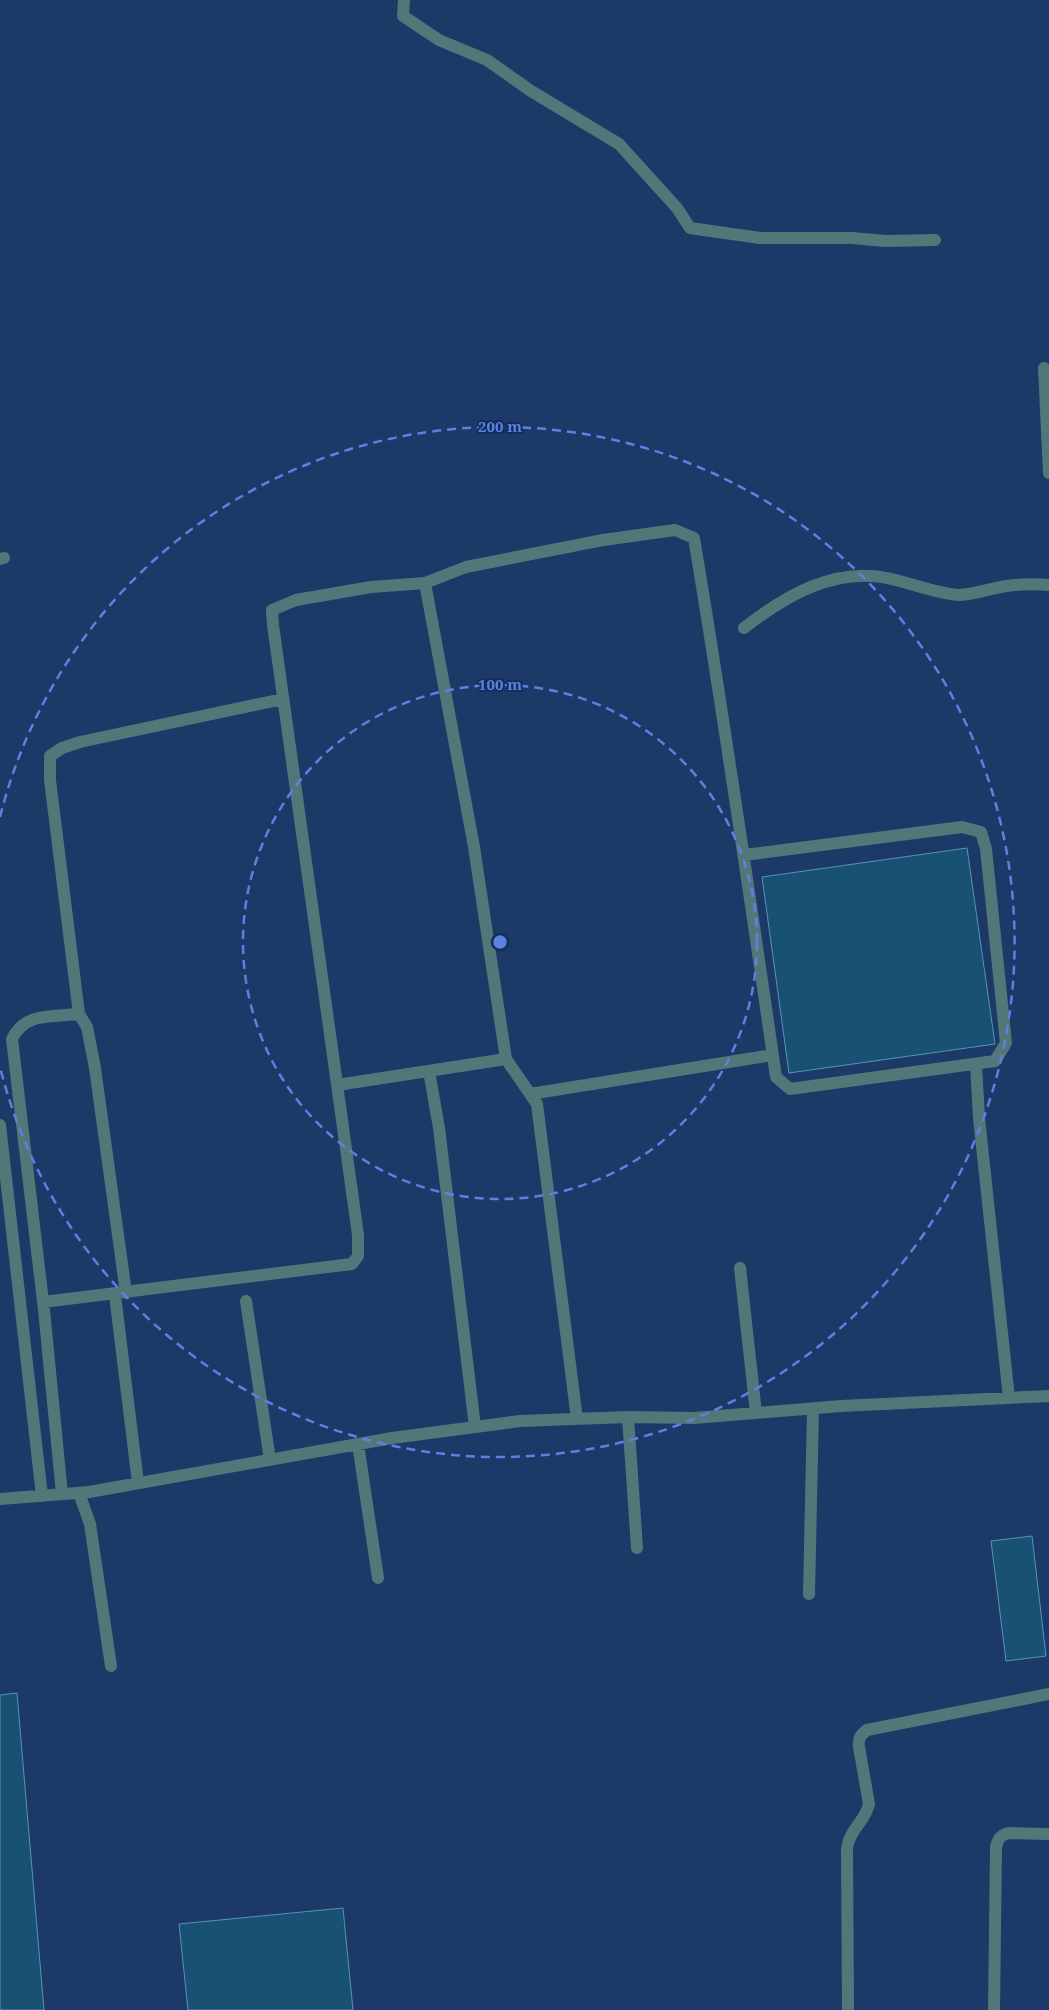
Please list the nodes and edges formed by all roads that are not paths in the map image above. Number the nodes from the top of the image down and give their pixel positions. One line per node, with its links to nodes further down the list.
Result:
1 (404, 0): 2 (street)
2 (935, 240)
3 (1044, 368): 4 (street)
4 (1049, 473)
5 (425, 583): 8 (street); 9 (street); 12 (street)
6 (1049, 585): 7 (street)
7 (744, 628)
8 (283, 699): 10 (street); 15 (street)
9 (744, 855): 11 (street); 13 (street)
10 (79, 1014): 19 (street); 21 (street)
11 (772, 1055): 13 (street); 16 (street)
12 (506, 1058): 14 (street); 16 (street)
13 (976, 1064): 23 (street)
14 (429, 1071): 15 (street); 28 (street)
15 (337, 1085): 19 (street)
16 (530, 1094): 27 (street)
17 (0, 1125): 34 (street)
18 (740, 1268): 25 (street)
19 (120, 1294): 21 (street); 31 (street)
20 (246, 1301): 30 (street)
21 (43, 1302): 33 (street)
22 (1049, 1396): 23 (street)
23 (1010, 1398): 24 (street)
24 (813, 1409): 25 (street); 38 (street)
25 (756, 1413): 26 (street)
26 (628, 1417): 27 (street); 36 (street)
27 (577, 1419): 28 (street)
28 (475, 1427): 29 (street)
29 (358, 1444): 30 (street); 37 (street)
30 (270, 1460): 31 (street)
31 (138, 1483): 32 (street)
32 (80, 1493): 33 (street); 39 (street)
33 (62, 1494): 34 (street)
34 (42, 1496): 35 (street)
35 (0, 1499)
36 (637, 1548)
37 (378, 1578)
38 (809, 1594)
39 (111, 1666)
40 (1049, 1694): 42 (street)
41 (1049, 1834): 43 (street)
42 (848, 2010)
43 (994, 2010)

